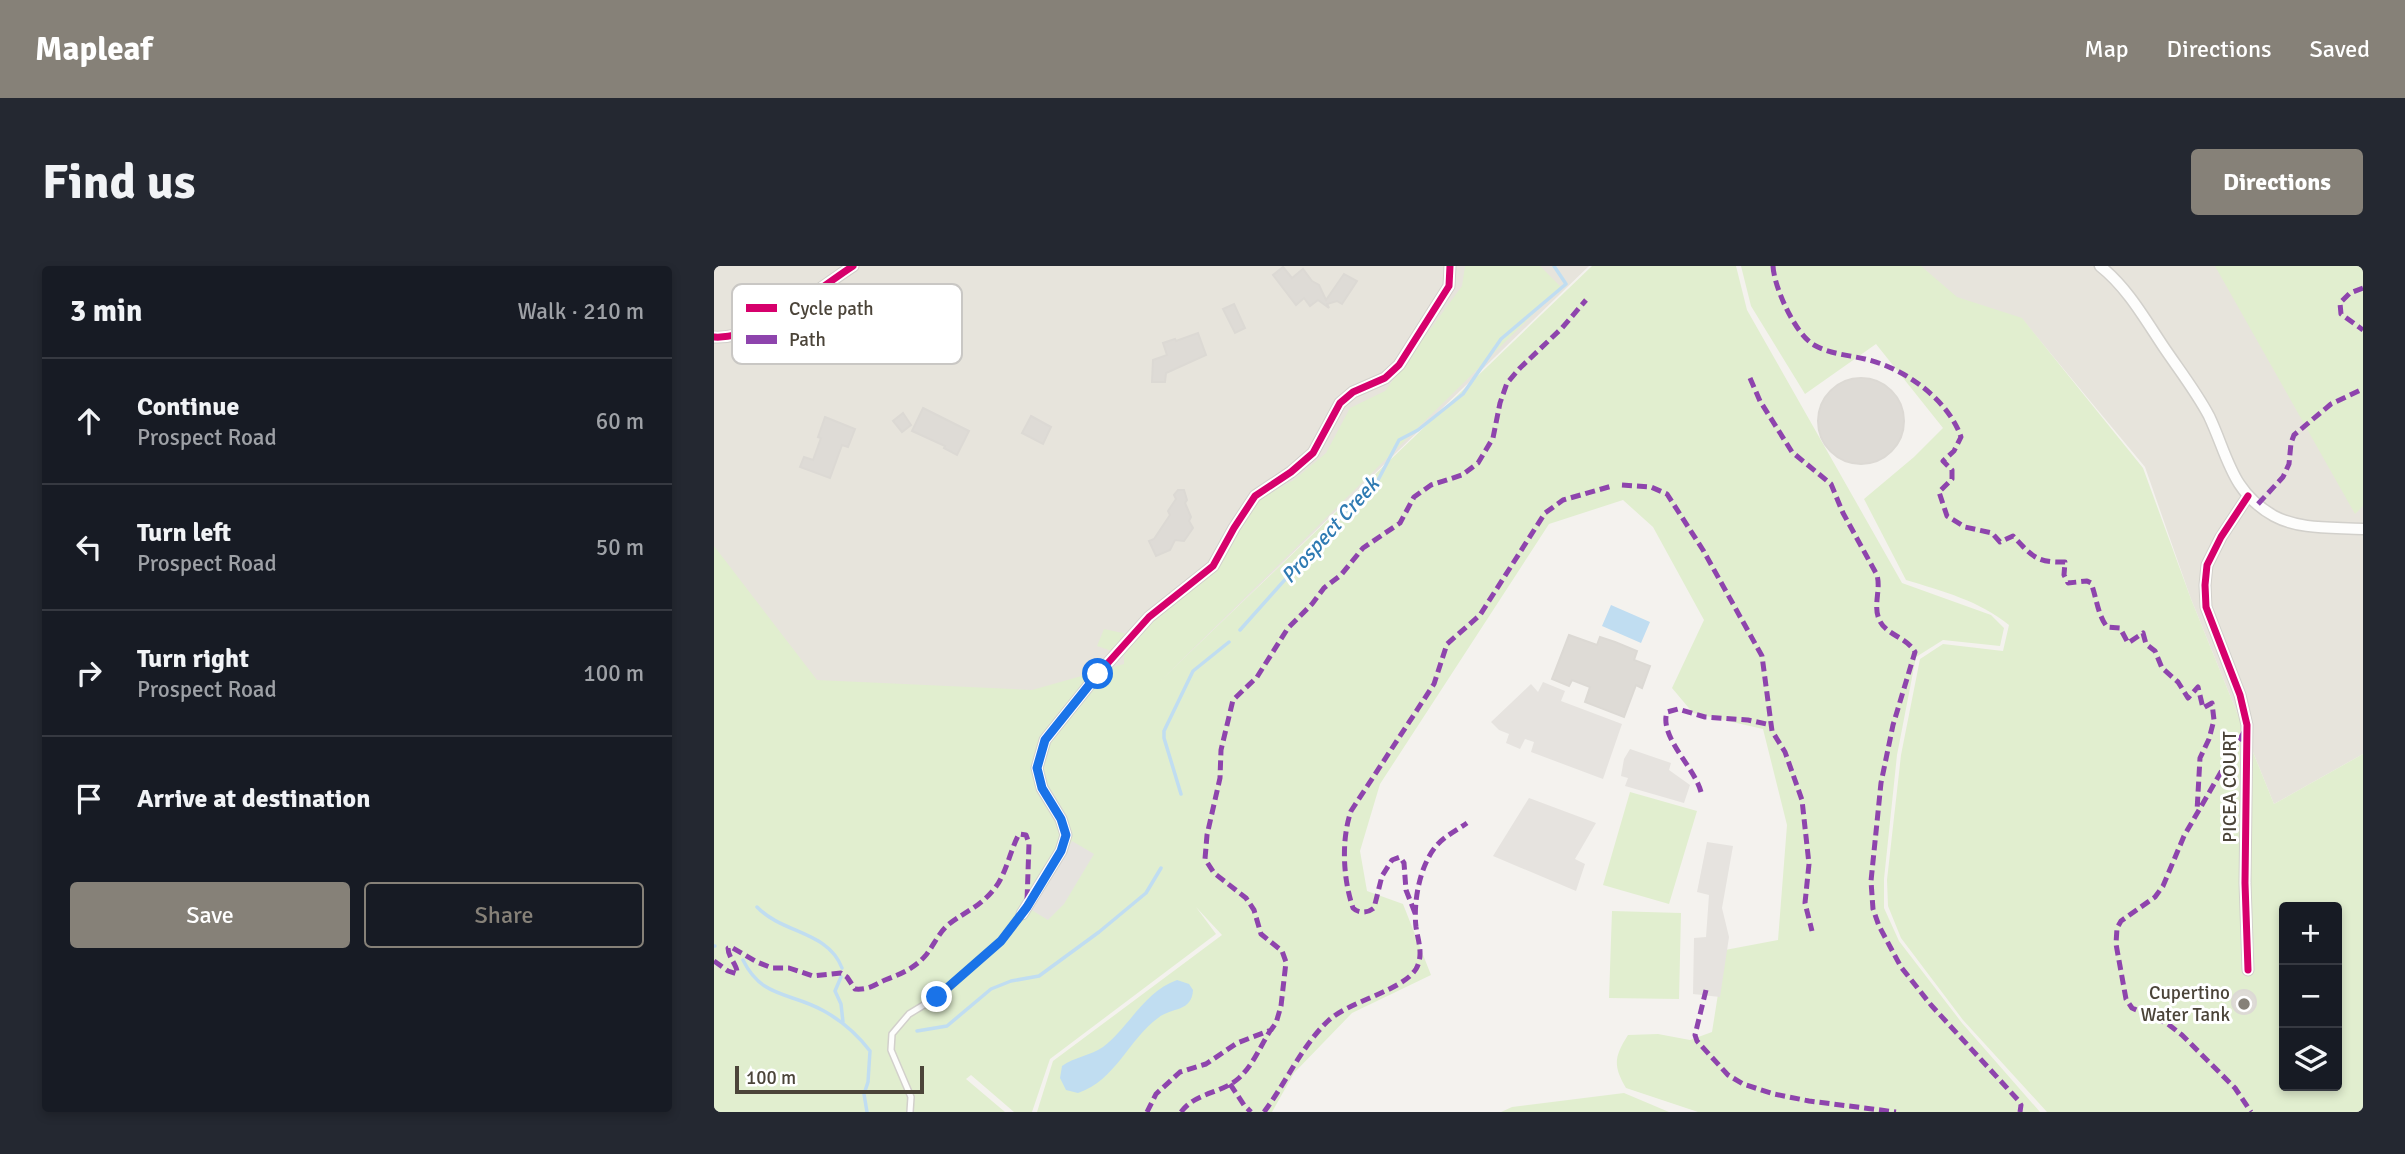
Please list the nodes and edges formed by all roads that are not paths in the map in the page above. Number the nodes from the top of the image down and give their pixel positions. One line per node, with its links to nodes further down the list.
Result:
1 (853, 266): 4 (street)
2 (1450, 266): 9 (street)
3 (2100, 266): 7 (street)
4 (826, 284)
5 (714, 337): 6 (street)
6 (732, 337)
7 (2248, 496): 8 (street); 10 (street, PICEA COURT)
8 (2363, 529)
9 (1022, 914): 11 (lane)
10 (2248, 970)
11 (910, 1112)

